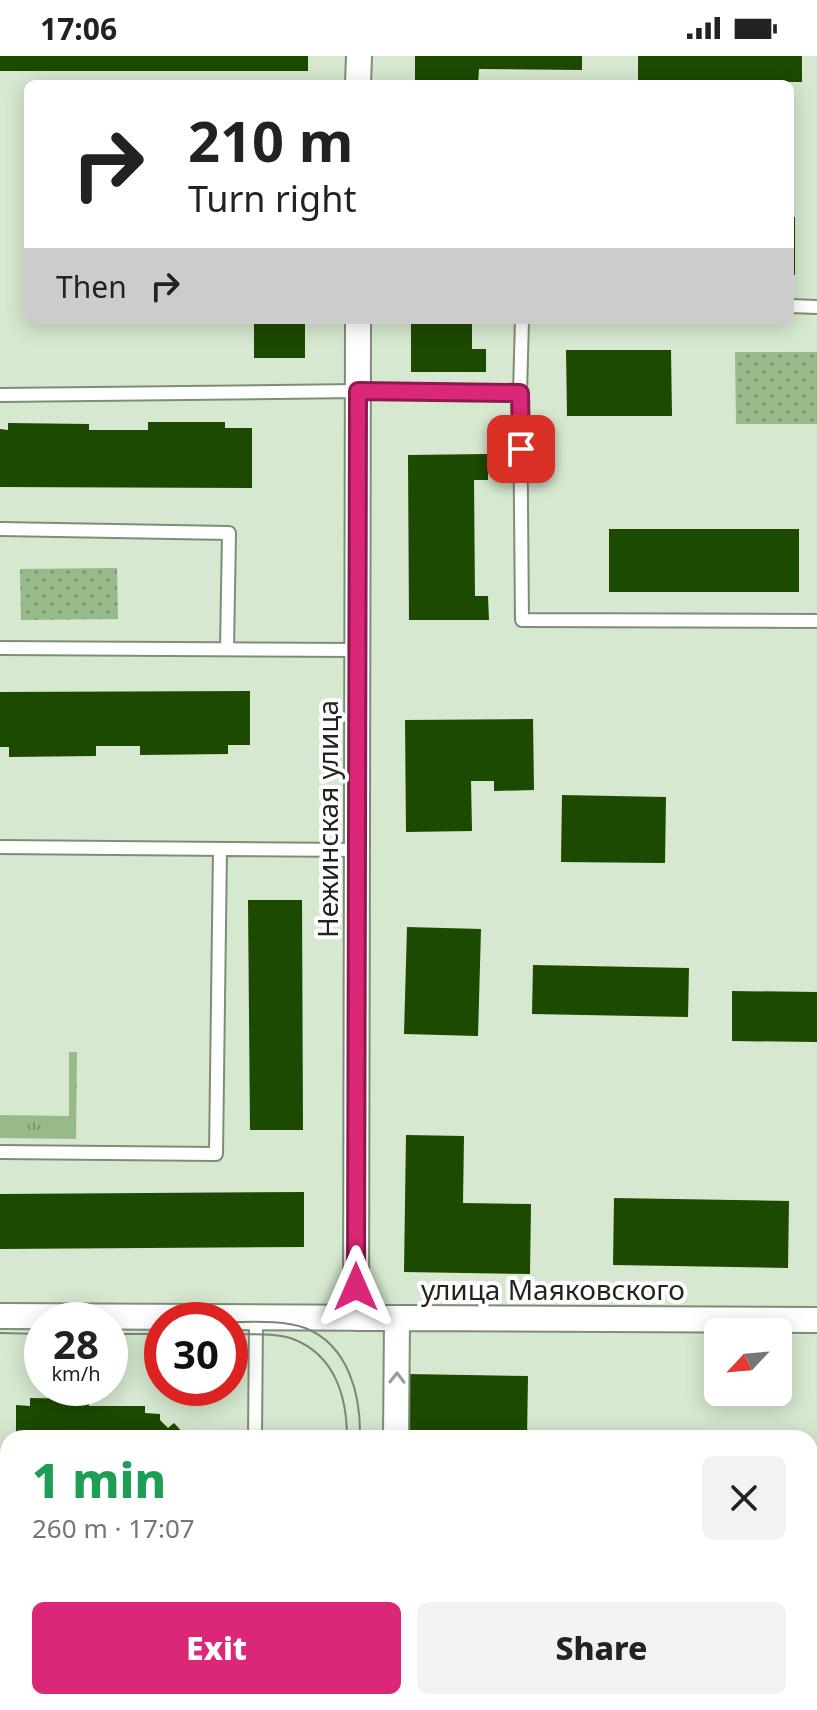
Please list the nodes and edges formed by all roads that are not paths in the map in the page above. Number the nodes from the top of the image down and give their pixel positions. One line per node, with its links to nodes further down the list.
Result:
1 (359, 56): 2 (street)
2 (358, 80)
3 (794, 306): 4 (lane)
4 (817, 307)
5 (358, 324): 7 (street, Нежинская улица)
6 (522, 324): 8 (lane)
7 (358, 391): 8 (lane); 9 (lane); 14 (street, Нежинская улица)
8 (520, 393): 11 (lane)
9 (0, 395)
10 (0, 529): 13 (lane)
11 (817, 621)
12 (0, 648): 13 (lane)
13 (227, 649): 14 (lane)
14 (357, 650): 17 (street, Нежинская улица)
15 (0, 847): 16 (lane)
16 (220, 849): 17 (lane); 18 (lane)
17 (357, 850): 21 (street, Нежинская улица)
18 (0, 1152)
19 (0, 1316): 20 (street, улица Маяковского)
20 (256, 1318): 21 (street, улица Маяковского); 24 (lane)
21 (356, 1318): 22 (street, улица Маяковского)
22 (397, 1318): 23 (street, улица Маяковского); 25 (street, one-way to 22)
23 (817, 1320)
24 (255, 1430)
25 (396, 1430)

